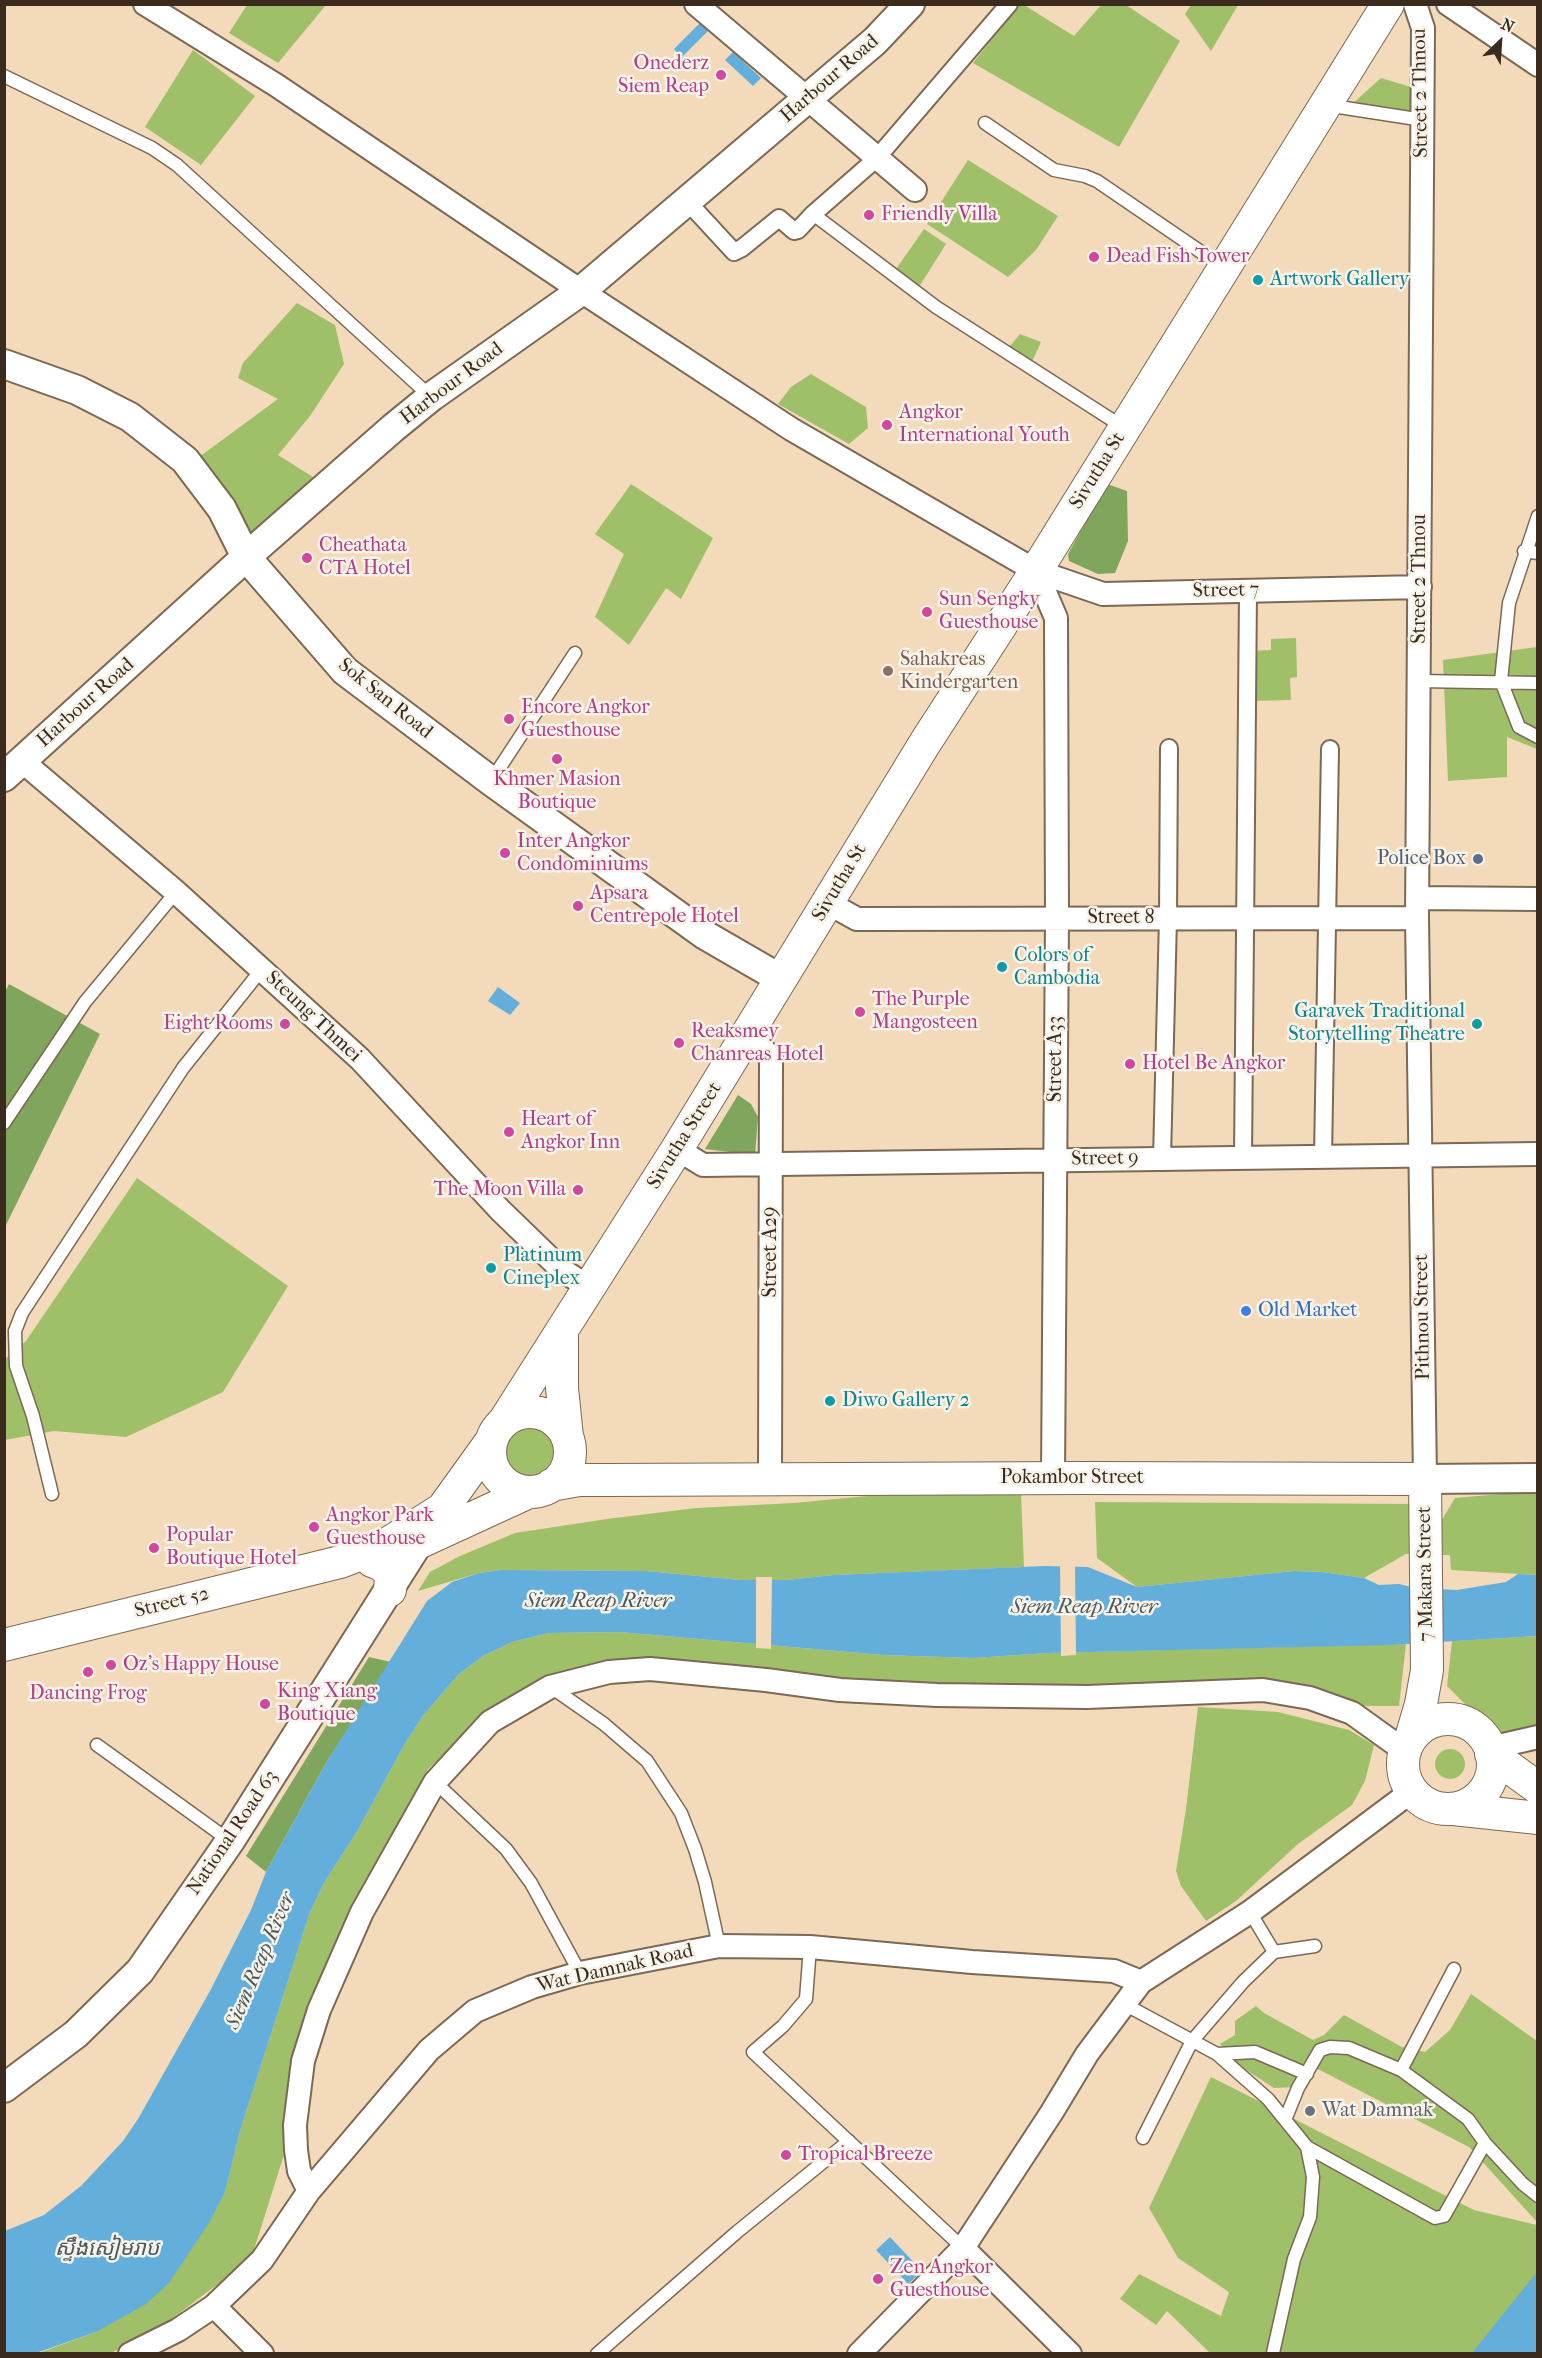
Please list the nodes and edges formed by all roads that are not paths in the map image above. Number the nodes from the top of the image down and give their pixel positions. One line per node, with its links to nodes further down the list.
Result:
1 (145, 4): 20 (street, Street 7)
2 (696, 4): 11 (street)
3 (910, 4): 11 (street, Harbour Road)
4 (1009, 4): 15 (street)
5 (1388, 4): 12 (main road, Sivutha St)
6 (1415, 4): 8 (street, Street 2 Thnou)
7 (1456, 10): 8 (street); 9 (street)
8 (1424, 28): 13 (street, Street 2 Thnou)
9 (1538, 65)
10 (4, 76): 22 (lane)
11 (807, 100): 15 (street); 17 (street, Harbour Road)
12 (1324, 105): 13 (lane); 19 (main road, Sivutha St)
13 (1423, 120): 29 (street, Street 2 Thnou)
14 (985, 123): 19 (lane)
15 (876, 159): 16 (street); 18 (street)
16 (915, 190)
17 (686, 200): 18 (street); 20 (street, Harbour Road)
18 (813, 214): 23 (lane)
19 (1224, 267): 23 (main road, Sivutha St)
20 (580, 291): 22 (street, Harbour Road); 28 (street, Street 7)
21 (4, 364): 27 (street, Sok San Road)
22 (431, 397): 27 (street, Harbour Road)
23 (1125, 428): 28 (main road, Sivutha St)
24 (1538, 516): 25 (lane)
25 (1524, 551): 26 (lane); 33 (lane)
26 (1538, 553)
27 (246, 558): 38 (street, Harbour Road); 39 (street, Sok San Road)
28 (1036, 572): 30 (street, Street 7); 42 (main road, Sivutha St); 44 (street, Street A33)
29 (1420, 587): 30 (street, Street 7); 32 (street, Street 2 Thnou)
30 (1248, 591): 46 (street)
31 (575, 653): 39 (lane)
32 (1419, 681): 33 (lane); 43 (street, Street 2 Thnou)
33 (1501, 681): 34 (lane); 35 (lane)
34 (1538, 683)
35 (1538, 737)
36 (1169, 748): 45 (street)
37 (1330, 749): 47 (street)
38 (9, 771): 40 (street, Steung Thmei)
39 (491, 781): 49 (street, Sok San Road)
40 (176, 892): 48 (street, Steung Thmei); 51 (lane)
41 (1538, 899): 43 (street, Street 8)
42 (828, 903): 44 (street, Street 8); 49 (main road, Sivutha St)
43 (1418, 908): 47 (street, Street 8); 53 (street, Street 2 Thnou)
44 (1057, 918): 45 (street, Street 8); 58 (street, Street A33)
45 (1168, 918): 46 (street, Street 8); 57 (street)
46 (1246, 918): 47 (street, Street 8); 55 (street)
47 (1327, 918): 56 (street)
48 (262, 969): 60 (street, Steung Thmei); 70 (lane)
49 (781, 979): 50 (main road, Sivutha Street)
50 (750, 1032): 52 (main road, Sivutha Street); 59 (street, Street A29)
51 (4, 1123)
52 (677, 1149): 59 (street, Street 9); 60 (main road, Sivutha Street)
53 (1420, 1154): 54 (street, Street 9); 56 (street, Street 9); 67 (street, Pithnou Street)
54 (1538, 1154)
55 (1243, 1157): 56 (street, Street 9); 57 (street, Street 9)
56 (1323, 1157)
57 (1162, 1158): 58 (street, Street 9)
58 (1055, 1160): 59 (street, Street 9); 64 (street, Street A33)
59 (771, 1164): 66 (street, Street A29)
60 (590, 1288): 61 (main road, Sivutha Street)
61 (562, 1334): 62 (main road, Sivutha Street); 63 (main road)
62 (498, 1430): 63 (main road); 69 (main road); 71 (main road, National Road 63)
63 (568, 1441): 68 (main road); 69 (main road)
64 (1053, 1478): 66 (main road, Pokambor Street); 67 (main road, Pokambor Street)
65 (1538, 1478): 67 (street, Pokambor Street)
66 (770, 1479): 68 (main road, Pokambor Street)
67 (1425, 1479): 77 (main road, 7 Makara Street)
68 (607, 1480): 69 (main road, Pokambor Street)
69 (540, 1489): 72 (main road)
70 (52, 1494)
71 (440, 1511): 72 (main road, National Road 63); 74 (main road, Street 52)
72 (419, 1542): 73 (main road, Street 52); 75 (street, National Road 63)
73 (372, 1561): 74 (main road, Street 52); 75 (main road)
74 (340, 1562): 76 (main road, Street 52)
75 (390, 1590): 89 (street, National Road 63)
76 (4, 1645)
77 (1427, 1660): 79 (main road, 7 Makara Street); 81 (main road, 7 Makara Street)
78 (550, 1687): 81 (street); 84 (street); 91 (lane)
79 (1457, 1721): 81 (main road); 83 (main road)
80 (1538, 1737): 83 (street)
81 (1408, 1744): 86 (main road)
82 (97, 1745): 89 (lane)
83 (1491, 1751): 85 (main road); 87 (main road)
84 (435, 1782): 96 (lane); 109 (street)
85 (1538, 1788)
86 (1412, 1791): 87 (main road); 90 (street)
87 (1452, 1809): 88 (main road)
88 (1538, 1818)
89 (230, 1841): 103 (street, National Road 63)
90 (1250, 1912): 94 (lane); 97 (street)
91 (718, 1946): 93 (street, Wat Damnak Road); 96 (street, Wat Damnak Road)
92 (1315, 1946): 94 (lane)
93 (810, 1947): 97 (street, Wat Damnak Road); 106 (lane)
94 (1274, 1952): 99 (lane)
95 (1454, 1969): 101 (lane)
96 (580, 1973): 109 (street, Wat Damnak Road)
97 (1141, 1982): 98 (street)
98 (1124, 2004): 99 (lane); 111 (street)
99 (1192, 2041): 100 (lane); 105 (lane)
100 (1217, 2054): 102 (lane); 104 (lane)
101 (1401, 2070): 102 (lane); 107 (lane)
102 (1306, 2074): 104 (lane)
103 (8, 2078)
104 (1285, 2120): 108 (lane)
105 (1143, 2139)
106 (849, 2141): 111 (lane); 116 (lane)
107 (1485, 2143): 108 (lane); 110 (lane)
108 (1307, 2147): 113 (lane)
109 (309, 2192): 112 (street, Wat Damnak Road)
110 (1538, 2196)
111 (963, 2248): 117 (street); 118 (street)
112 (214, 2306): 114 (street, Wat Damnak Road); 115 (street)
113 (1273, 2353)
114 (130, 2354)
115 (262, 2354)
116 (597, 2354)
117 (859, 2354)
118 (1070, 2354)

